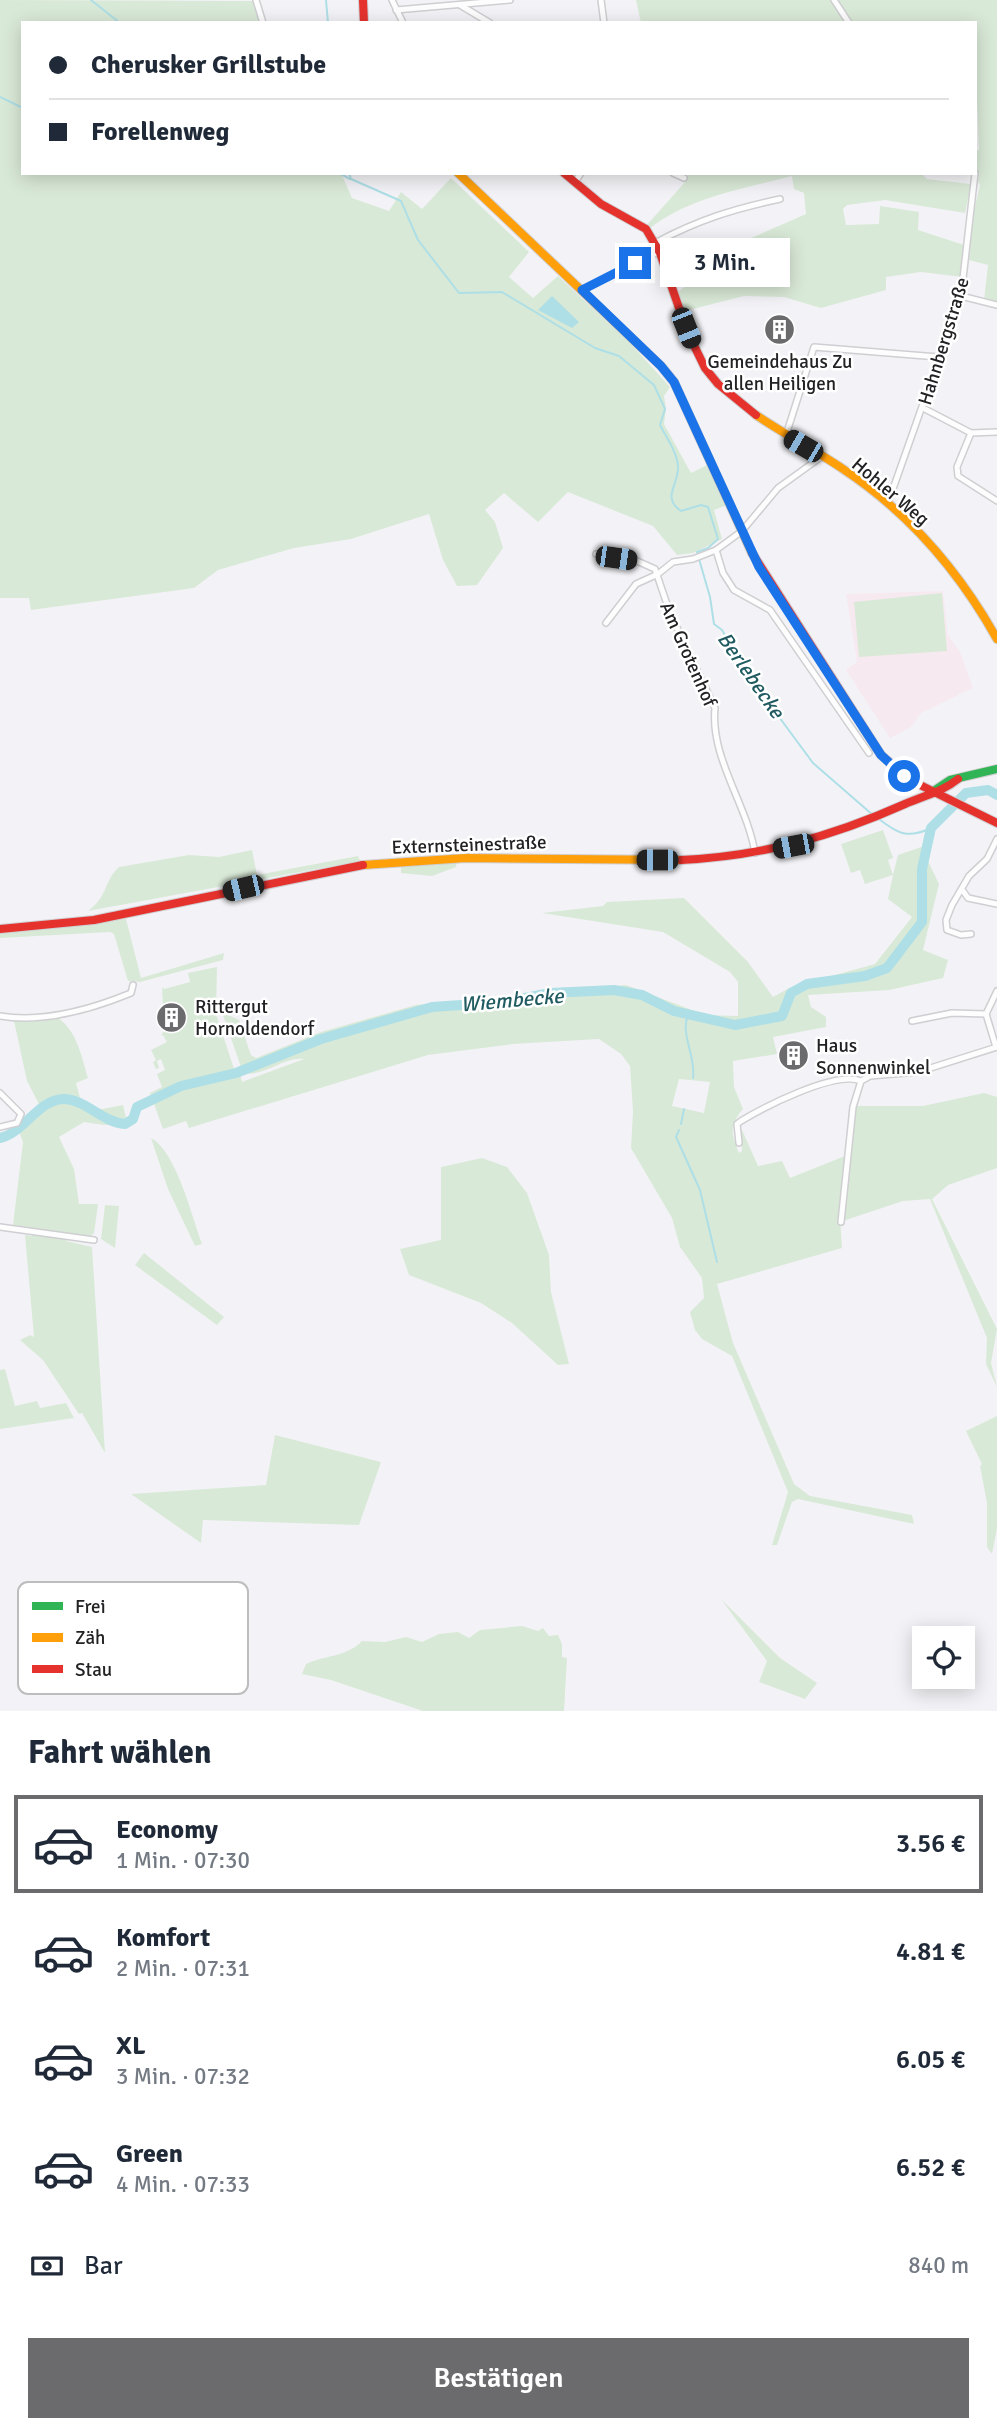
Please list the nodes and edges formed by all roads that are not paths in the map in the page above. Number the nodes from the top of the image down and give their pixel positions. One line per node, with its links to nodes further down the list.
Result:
1 (256, 0): 9 (street)
2 (363, 0): 10 (main road)
3 (392, 0): 8 (street)
4 (510, 0): 7 (street)
5 (601, 0): 13 (street)
6 (834, 0): 14 (street)
7 (460, 5): 8 (street); 12 (street)
8 (396, 10): 11 (street)
9 (262, 21)
10 (364, 21)
11 (402, 21)
12 (487, 21)
13 (604, 21)
14 (848, 21)
15 (460, 175): 24 (main road)
16 (566, 175): 21 (main road, Hohler Weg)
17 (580, 175): 21 (street)
18 (677, 175): 20 (street)
19 (975, 175): 25 (street, Hahnbergstraße)
20 (684, 178)
21 (575, 182): 23 (main road, Hohler Weg)
22 (780, 199): 23 (street)
23 (657, 247): 24 (street); 31 (main road, Hohler Weg)
24 (582, 290): 35 (main road)
25 (961, 296): 26 (street); 27 (street, Hahnbergstraße)
26 (997, 305)
27 (938, 357): 28 (street, Hahnbergstraße); 31 (street)
28 (923, 408): 30 (street); 34 (street, Hahnbergstraße)
29 (997, 432): 30 (street)
30 (971, 433): 33 (street)
31 (786, 436): 32 (main road, Hohler Weg)
32 (821, 457): 34 (main road, Hohler Weg); 35 (street)
33 (996, 499)
34 (888, 503): 40 (main road, Hohler Weg)
35 (742, 531): 36 (street); 43 (main road)
36 (716, 550): 38 (street); 41 (street)
37 (596, 554): 38 (street)
38 (658, 574): 39 (street); 48 (street, Am Grotenhof)
39 (606, 623)
40 (997, 639)
41 (869, 753)
42 (997, 769): 44 (main road, Externsteinestraße)
43 (910, 780): 44 (main road); 45 (main road)
44 (933, 792): 45 (main road, Externsteinestraße); 46 (main road)
45 (904, 805): 48 (main road, Externsteinestraße)
46 (997, 823)
47 (997, 839): 49 (street)
48 (755, 853): 51 (main road, Externsteinestraße)
49 (962, 891): 50 (street); 52 (street)
50 (997, 904)
51 (0, 929)
52 (971, 934)
53 (133, 985): 56 (street)
54 (997, 991): 55 (street)
55 (986, 1014): 57 (street); 58 (street)
56 (0, 1016)
57 (912, 1021)
58 (996, 1047): 59 (street)
59 (860, 1082): 62 (street); 63 (street)
60 (0, 1093): 61 (street)
61 (0, 1127)
62 (738, 1143)
63 (841, 1222)
64 (0, 1227): 65 (street)
65 (94, 1240)

